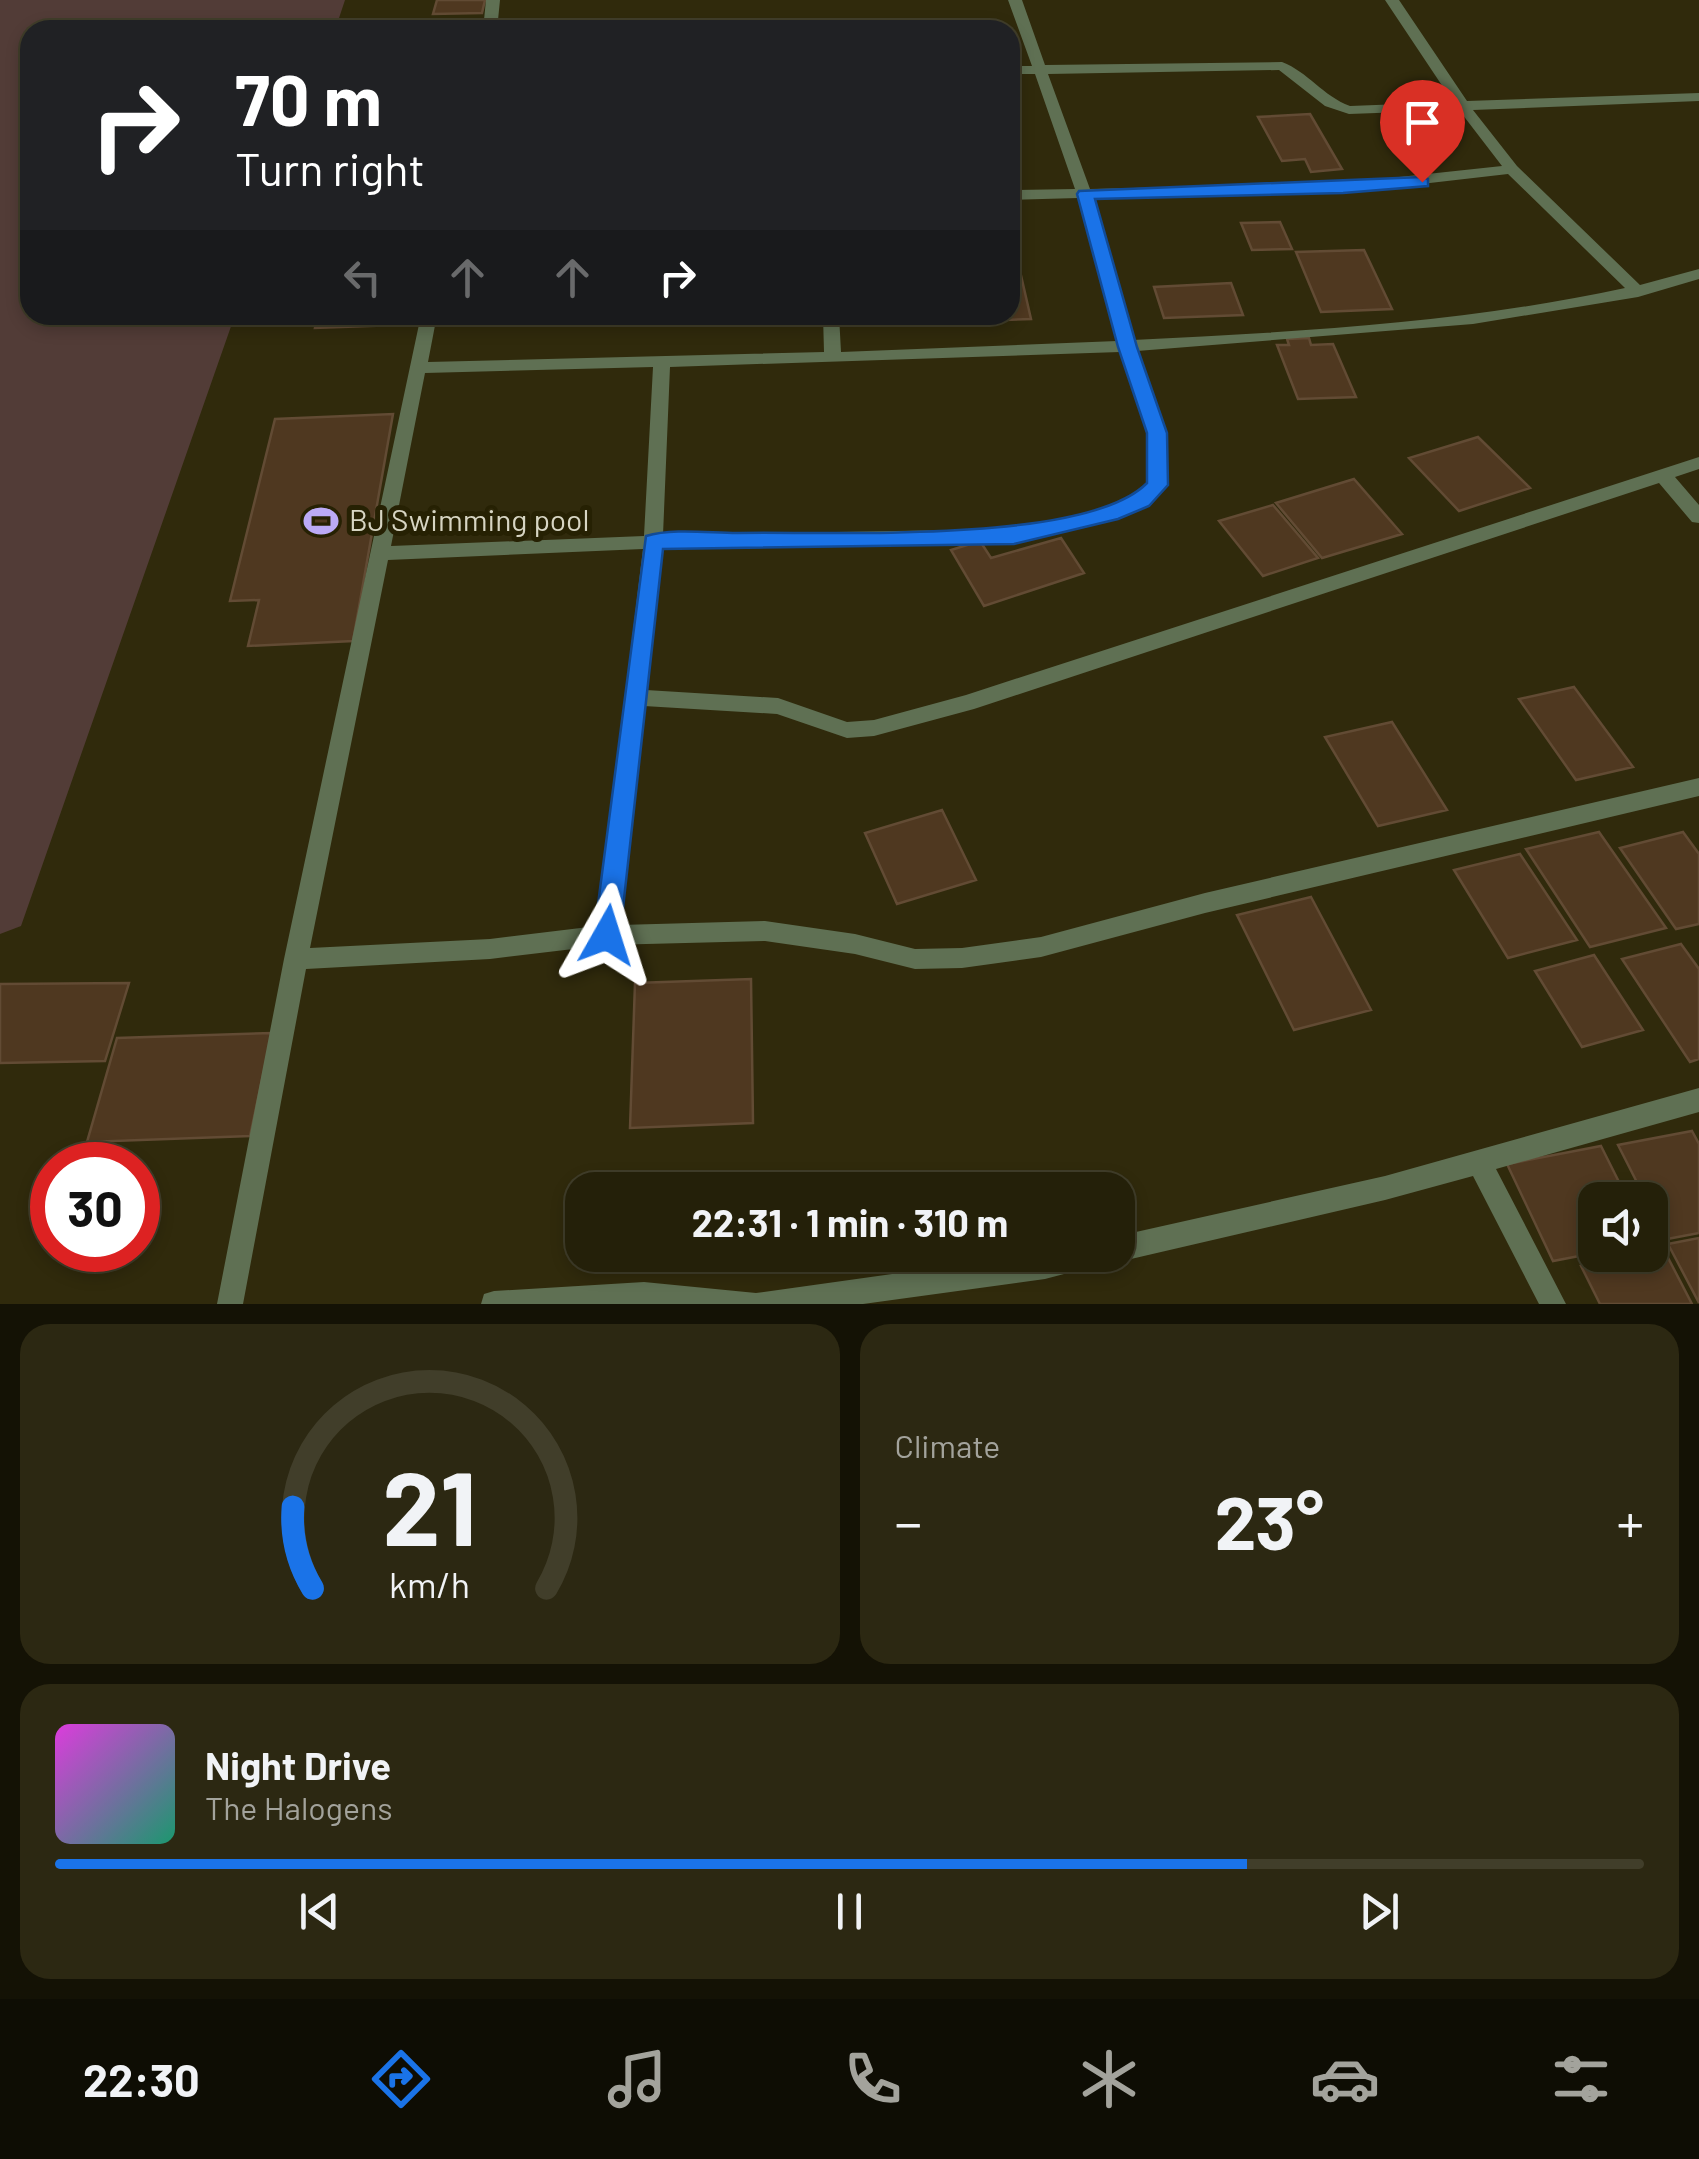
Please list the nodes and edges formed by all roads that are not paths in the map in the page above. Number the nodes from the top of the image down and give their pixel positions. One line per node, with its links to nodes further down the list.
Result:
1 (1014, 0): 3 (street)
2 (1392, 0): 6 (street)
3 (1037, 69): 4 (street); 6 (street); 8 (street)
4 (1020, 70)
5 (1699, 97): 6 (street)
6 (1461, 104): 7 (street)
7 (1512, 169): 8 (street); 11 (street)
8 (1086, 194): 9 (street); 14 (street)
9 (1020, 196)
10 (1699, 274): 11 (street)
11 (1638, 292): 14 (street)
12 (428, 325): 17 (street)
13 (832, 325): 15 (street)
14 (1127, 347): 15 (street); 21 (street)
15 (833, 355): 16 (street)
16 (662, 360): 17 (street); 21 (street)
17 (418, 368): 22 (street)
18 (1699, 463): 19 (street)
19 (1662, 475): 20 (street); 23 (street)
20 (1699, 517)
21 (653, 542): 22 (street); 23 (street)
22 (382, 553): 26 (street)
23 (633, 697): 25 (street)
24 (1699, 787): 25 (street)
25 (607, 935): 26 (street)
26 (296, 959): 32 (street)
27 (1699, 1100): 28 (street)
28 (1479, 1162): 29 (street); 36 (street)
29 (1135, 1245)
30 (1000, 1272): 35 (street)
31 (644, 1299): 33 (street); 34 (street)
32 (230, 1304)
33 (494, 1304)
34 (750, 1304)
35 (763, 1304)
36 (1553, 1304)

